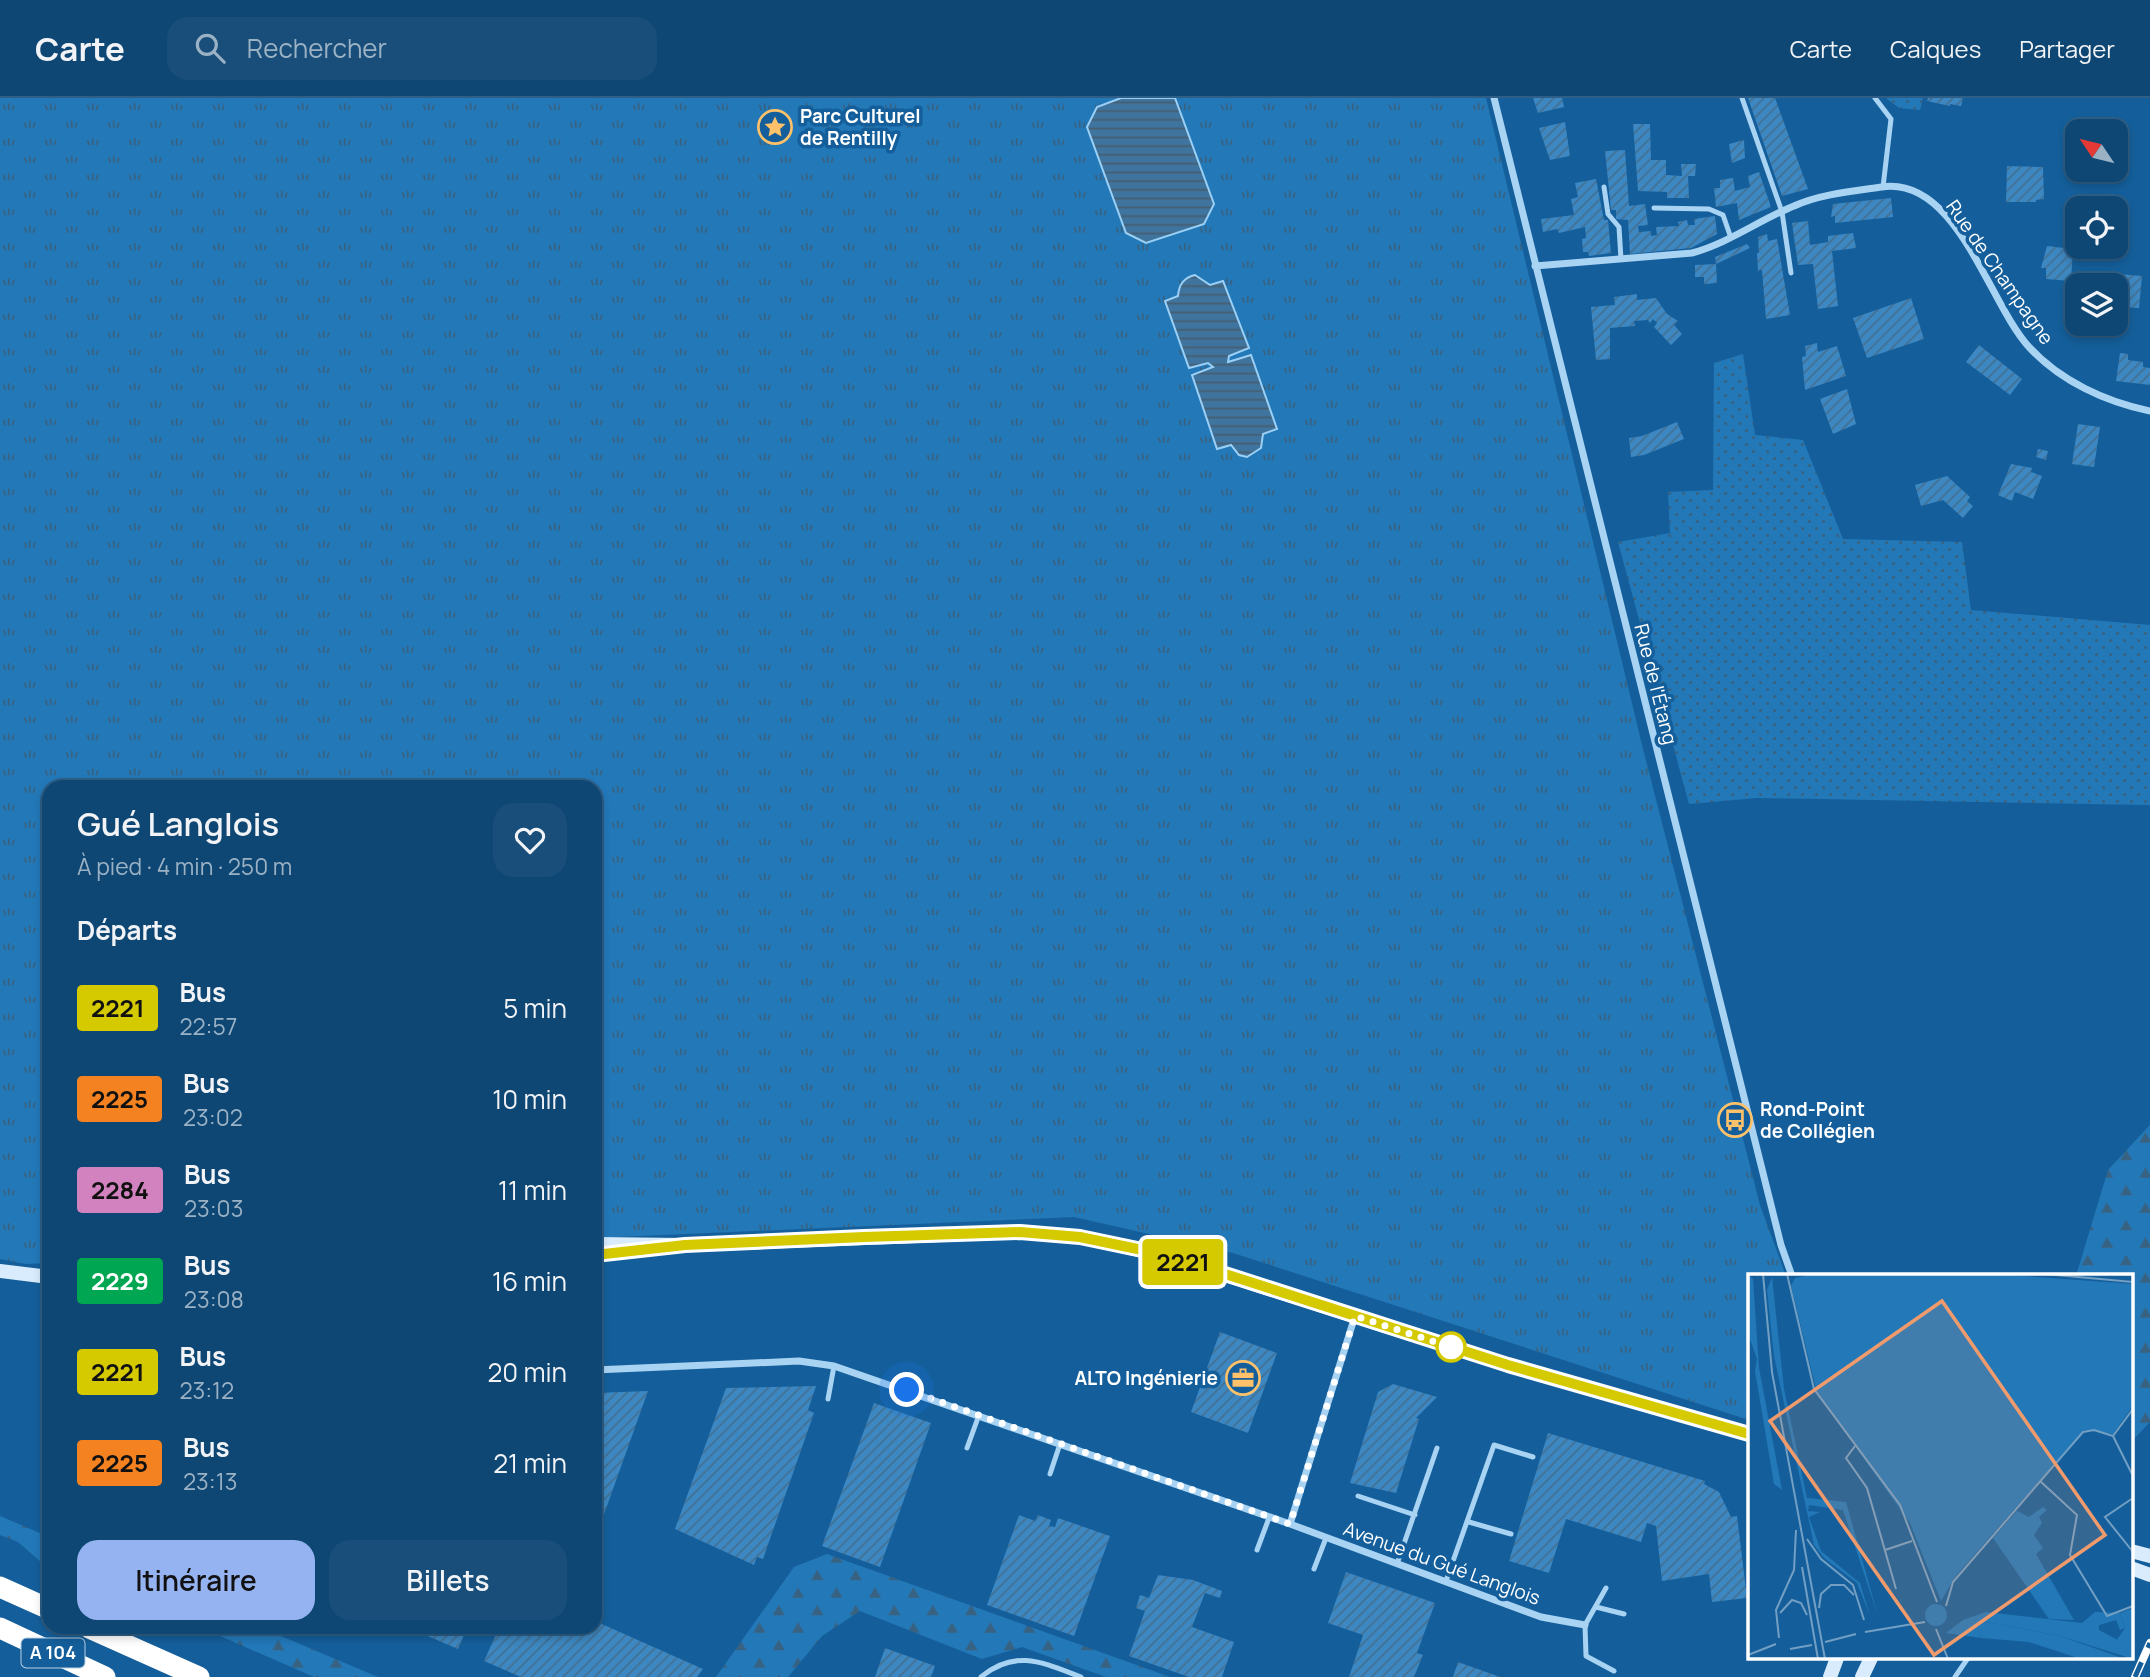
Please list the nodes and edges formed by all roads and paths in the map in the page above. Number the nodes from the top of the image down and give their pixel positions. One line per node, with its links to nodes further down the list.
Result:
1 (1494, 98): 10 (street, Rue de l'Étang)
2 (1742, 98): 7 (lane)
3 (1875, 98): 5 (lane)
4 (1604, 187): 9 (lane)
5 (1883, 187): 7 (street, Rue de Champagne); 12 (street, Rue de Champagne)
6 (1654, 208): 8 (lane)
7 (1782, 212): 8 (street, Rue de Champagne); 11 (lane)
8 (1731, 238): 9 (street, Rue de Champagne)
9 (1621, 259): 10 (street, Rue de Champagne)
10 (1535, 266): 17 (street, Rue de l'Étang)
11 (1791, 273)
12 (2150, 411)
13 (602, 1244): 14 (main road)
14 (685, 1245): 15 (main road); 19 (main road)
15 (602, 1254)
16 (0, 1271): 18 (main road)
17 (1791, 1274)
18 (42, 1276)
19 (1355, 1316): 24 (main road); 34 (street)
20 (834, 1366): 21 (street, Avenue du Gué Langlois); 22 (lane); 23 (street, Avenue du Gué Langlois)
21 (602, 1370)
22 (828, 1399)
23 (979, 1415): 25 (street, Avenue du Gué Langlois); 26 (lane)
24 (1748, 1434)
25 (1060, 1444): 29 (lane); 32 (street, Avenue du Gué Langlois)
26 (967, 1448)
27 (1437, 1448): 31 (lane)
28 (1533, 1457): 33 (lane)
29 (1050, 1474)
30 (1358, 1496): 31 (lane)
31 (1415, 1515): 40 (lane)
32 (1269, 1518): 34 (street, Avenue du Gué Langlois); 37 (lane)
33 (1469, 1522): 35 (lane); 44 (lane)
34 (1290, 1524): 36 (street, Avenue du Gué Langlois)
35 (1511, 1534)
36 (1326, 1538): 40 (street, Avenue du Gué Langlois); 42 (lane)
37 (1257, 1550)
38 (2132, 1551): 39 (main road)
39 (2150, 1556)
40 (1398, 1564): 44 (street, Avenue du Gué Langlois)
41 (2132, 1568): 43 (main road)
42 (1314, 1569)
43 (2150, 1575)
44 (1446, 1581): 50 (street, Avenue du Gué Langlois)
45 (0, 1587): 47 (highway)
46 (1606, 1588): 48 (lane)
47 (42, 1606)
48 (1596, 1607): 49 (lane); 50 (lane)
49 (1625, 1614)
50 (1585, 1625): 56 (lane)
51 (0, 1628): 57 (highway, A 104)
52 (102, 1634): 58 (highway, A 104)
53 (1835, 1660): 61 (main road)
54 (1870, 1660): 62 (main road)
55 (1967, 1660): 63 (lane)
56 (1614, 1671)
57 (105, 1677)
58 (199, 1677)
59 (981, 1677): 60 (lane)
60 (1081, 1677)
61 (1830, 1677)
62 (1862, 1677)
63 (1955, 1677)

